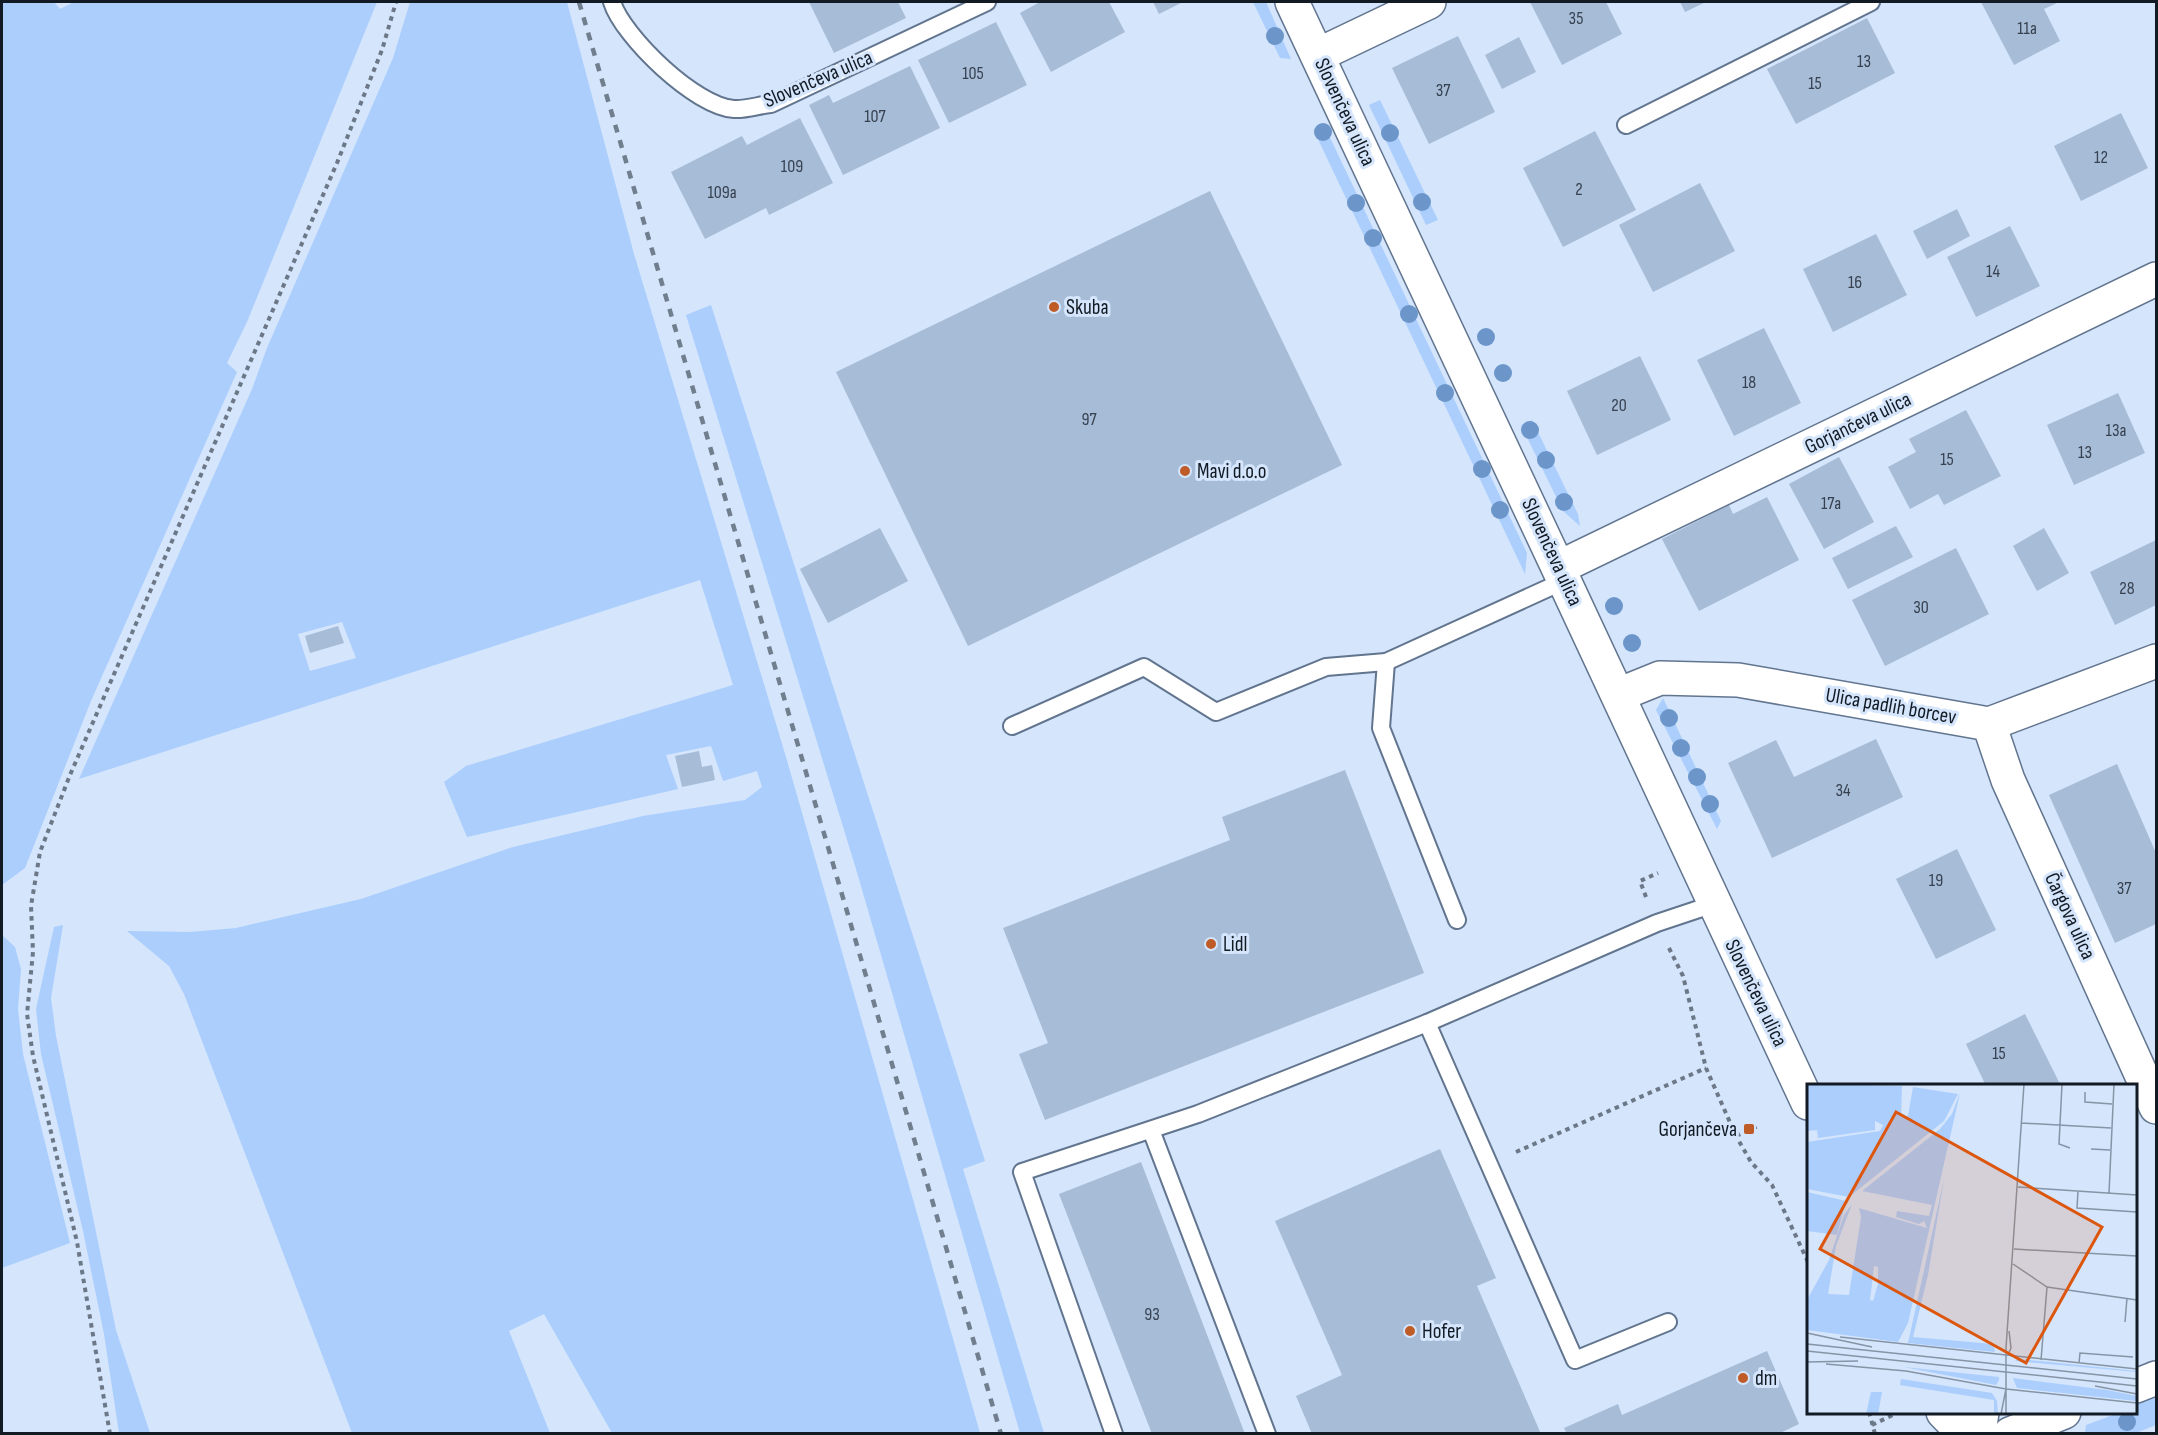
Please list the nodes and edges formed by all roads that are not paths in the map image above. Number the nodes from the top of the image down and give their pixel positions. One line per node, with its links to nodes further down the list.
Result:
1 (612, 2): 2 (lane, Slovenčeva ulica)
2 (987, 2)
3 (1292, 2): 6 (street, Slovenčeva ulica)
4 (1429, 2): 6 (street)
5 (1871, 2): 7 (lane)
6 (1318, 55): 9 (street, Slovenčeva ulica)
7 (1626, 125)
8 (2157, 279): 9 (street, Gorjančeva ulica)
9 (1563, 574): 11 (lane); 12 (street, Slovenčeva ulica)
10 (2157, 661): 13 (street)
11 (1386, 662): 14 (lane); 16 (lane)
12 (1618, 695): 13 (street, Ulica padlih borcev); 15 (street, Slovenčeva ulica)
13 (1989, 724): 19 (street, Čargova ulica)
14 (1012, 726)
15 (1714, 904): 17 (lane); 18 (street, Slovenčeva ulica)
16 (1456, 920)
17 (1427, 1023): 20 (lane); 21 (lane)
18 (1807, 1099)
19 (2157, 1107)
20 (1151, 1130): 27 (lane); 28 (lane)
21 (1668, 1322)
22 (2157, 1378): 23 (street)
23 (2137, 1386)
24 (1944, 1414): 29 (street)
25 (1982, 1414): 30 (street)
26 (2061, 1414): 31 (street)
27 (1114, 1434)
28 (1267, 1434)
29 (1964, 1434)
30 (1979, 1434)
31 (2010, 1434)

